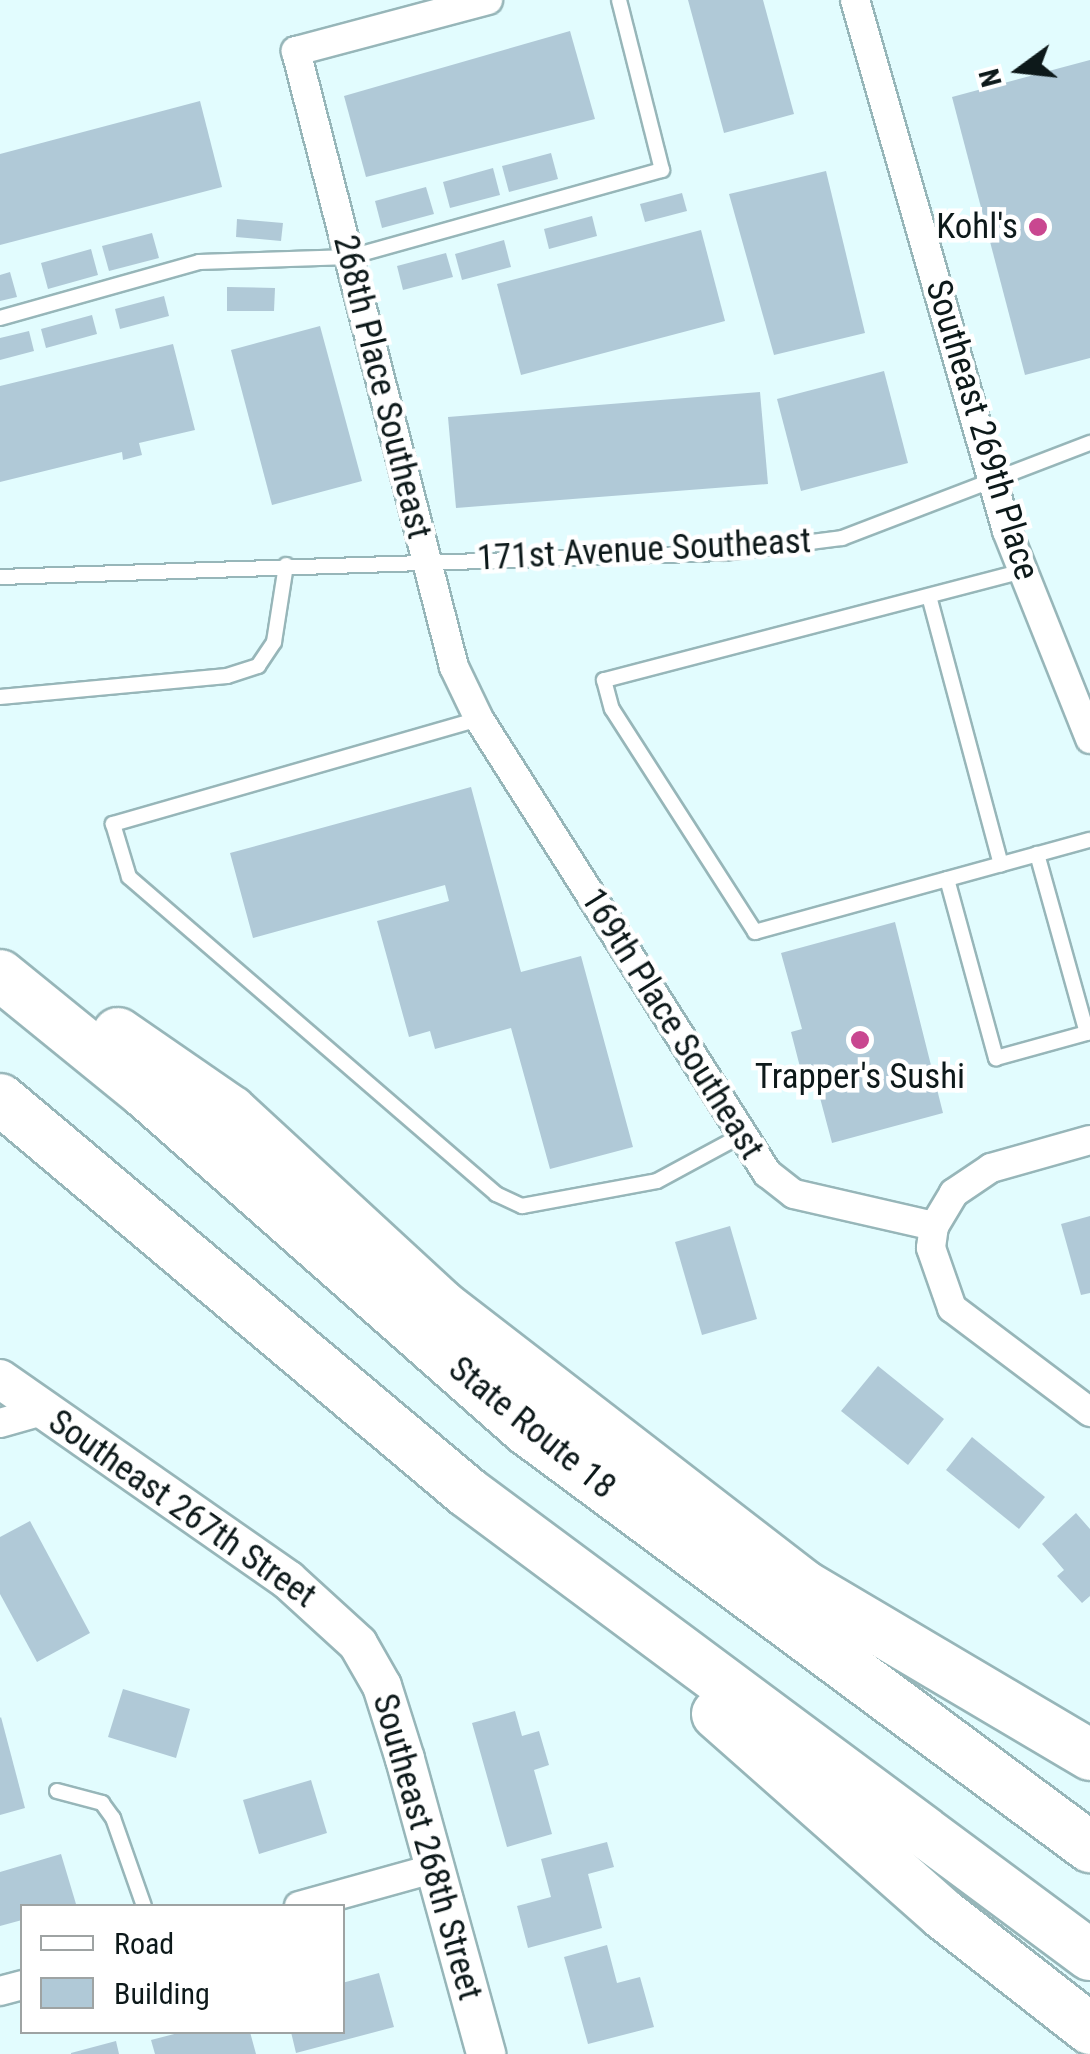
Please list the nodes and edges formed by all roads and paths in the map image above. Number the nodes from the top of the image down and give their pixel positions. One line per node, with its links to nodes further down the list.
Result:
1 (488, 0): 4 (street, 268th Place Southeast)
2 (619, 0): 4 (lane)
3 (855, 0): 7 (street, Southeast 269th Place)
4 (350, 257): 5 (lane); 8 (street, 268th Place Southeast)
5 (0, 318)
6 (1090, 443): 7 (lane, 171st Avenue Southeast)
7 (994, 482): 8 (lane, 171st Avenue Southeast); 10 (street, Southeast 269th Place)
8 (425, 562): 9 (lane, 171st Avenue Southeast); 14 (street, 268th Place Southeast)
9 (286, 565): 11 (lane, 171st Avenue Southeast); 13 (lane)
10 (1024, 571): 12 (lane); 15 (street, Southeast 269th Place)
11 (0, 577)
12 (929, 596): 18 (lane); 19 (lane)
13 (0, 697)
14 (479, 719): 23 (street, 169th Place Southeast); 23 (lane)
15 (1090, 739)
16 (1090, 840): 17 (lane)
17 (1037, 854): 18 (lane); 19 (lane)
18 (1001, 864): 19 (lane)
19 (947, 880)
20 (0, 951): 32 (highway)
21 (0, 975): 34 (highway, State Route 18)
22 (0, 1100): 30 (highway)
23 (742, 1135): 25 (street, 169th Place Southeast)
24 (1090, 1140): 25 (street)
25 (934, 1226): 28 (street)
26 (0, 1379): 27 (street, Southeast 267th Street)
27 (42, 1411): 29 (street); 31 (street, Southeast 267th Street)
28 (1090, 1412)
29 (0, 1423)
30 (466, 1492): 38 (highway); 39 (highway)
31 (358, 1644): 35 (street, Southeast 268th Street)
32 (1090, 1755)
33 (57, 1791): 36 (lane)
34 (1090, 1847)
35 (436, 1868): 37 (street); 40 (street, Southeast 268th Street)
36 (143, 1904)
37 (306, 1904)
38 (1090, 1954)
39 (1090, 2029)
40 (486, 2054)

